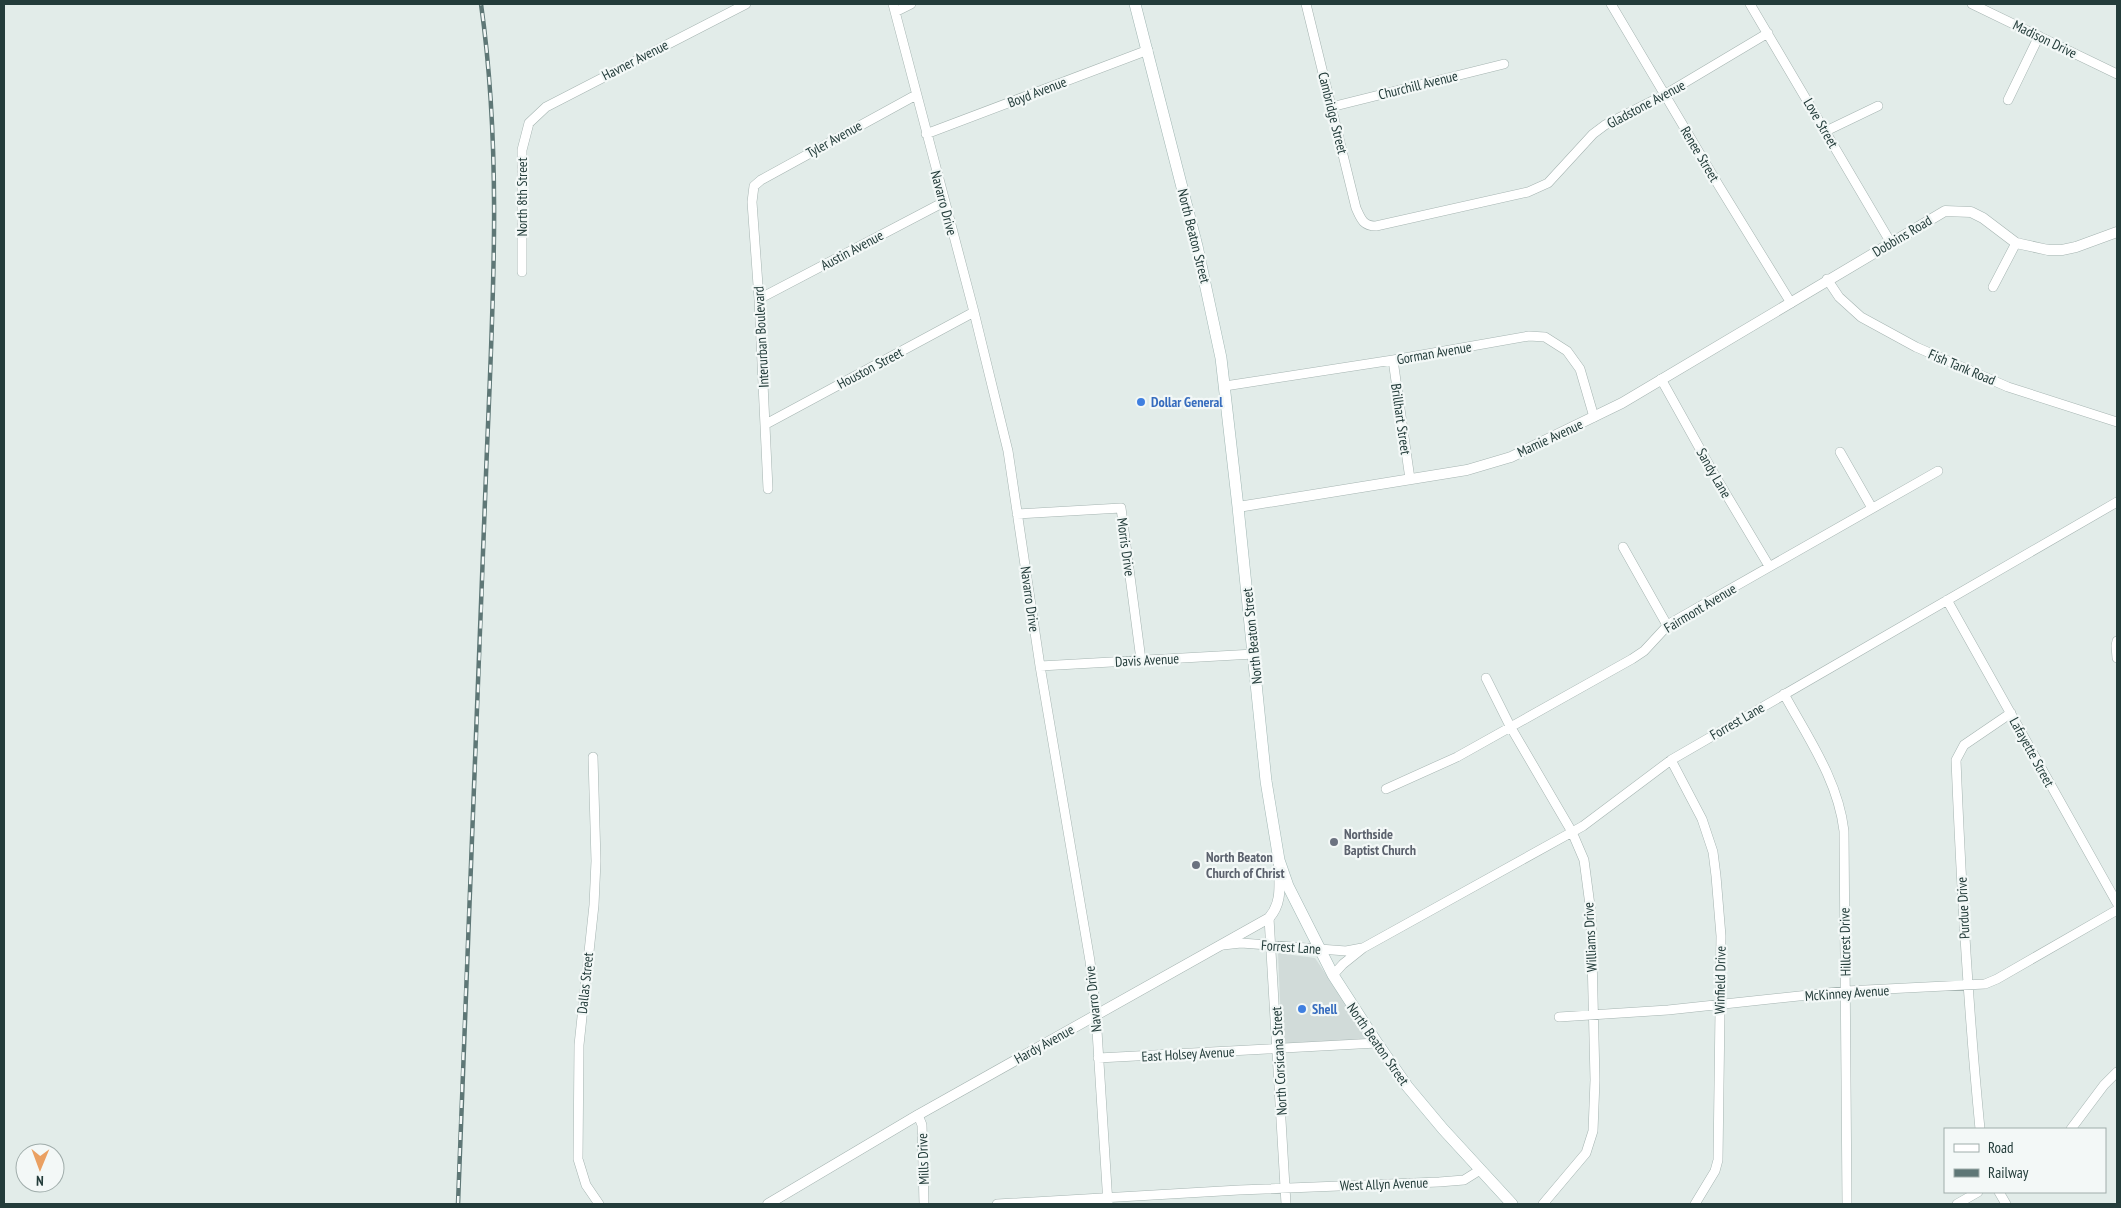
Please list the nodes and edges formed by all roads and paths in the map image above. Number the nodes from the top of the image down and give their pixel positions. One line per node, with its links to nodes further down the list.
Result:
1 (746, 4): 19 (street, Havner Avenue)
2 (911, 4): 8 (street)
3 (1135, 4): 11 (main road, North Beaton Street)
4 (1306, 4): 17 (street, Cambridge Street)
5 (1611, 4): 15 (street, Renee Street)
6 (1750, 4): 9 (street, Love Street)
7 (1972, 4): 10 (street, Madison Drive)
8 (894, 8): 14 (street, Navarro Drive)
9 (1768, 34): 15 (street, Gladstone Avenue); 20 (street, Love Street)
10 (2039, 36): 13 (street, Madison Drive); 16 (street)
11 (1148, 50): 21 (street, Boyd Avenue); 36 (main road, North Beaton Street)
12 (1504, 64): 17 (street, Churchill Avenue)
13 (2117, 74)
14 (916, 95): 21 (street, Navarro Drive); 22 (street, Tyler Avenue)
15 (1664, 95): 24 (street, Gladstone Avenue); 32 (street, Renee Street)
16 (2008, 100)
17 (1331, 106): 24 (street, Cambridge Street)
18 (1878, 106): 20 (street)
19 (529, 123): 28 (street, North 8th Street)
20 (1826, 131): 26 (street, Love Street)
21 (926, 134): 23 (street, Navarro Drive)
22 (754, 186): 31 (street, Interurban Boulevard)
23 (944, 202): 31 (street, Austin Avenue); 33 (street, Navarro Drive)
24 (1362, 221)
25 (2117, 232): 27 (street, Dobbins Road)
26 (1891, 242): 27 (street, Dobbins Road); 29 (street, Dobbins Road)
27 (2016, 243): 30 (street)
28 (522, 272)
29 (1827, 279): 32 (street, Mamie Avenue); 38 (street, Fish Tank Road)
30 (1993, 286)
31 (760, 298): 39 (street, Interurban Boulevard)
32 (1791, 302): 35 (street, Mamie Avenue)
33 (974, 312): 39 (street, Houston Street); 47 (street, Navarro Drive)
34 (1393, 360): 36 (street, Gorman Avenue); 37 (street, Gorman Avenue); 42 (street, Brillhart Street)
35 (1661, 379): 37 (street, Mamie Avenue); 49 (street, Sandy Lane)
36 (1225, 386): 45 (main road, North Beaton Street)
37 (1594, 417): 42 (street, Mamie Avenue)
38 (2117, 422)
39 (766, 424): 43 (street, Interurban Boulevard)
40 (1840, 452): 46 (street)
41 (1938, 471): 46 (street, Fairmont Avenue)
42 (1410, 479): 45 (street, Mamie Avenue)
43 (768, 489)
44 (2117, 502): 50 (street, Forrest Lane)
45 (1238, 508): 53 (main road, North Beaton Street)
46 (1872, 508): 49 (street, Fairmont Avenue)
47 (1017, 514): 55 (street, Morris Drive); 56 (street, Navarro Drive)
48 (1623, 547): 51 (street)
49 (1770, 566): 51 (street, Fairmont Avenue)
50 (1947, 600): 58 (street, Forrest Lane); 59 (street, Lafayette Street)
51 (1667, 625): 60 (street, Fairmont Avenue)
52 (2117, 641): 54 (street)
53 (1254, 654): 55 (street, Davis Avenue); 65 (main road, North Beaton Street)
54 (2117, 658)
55 (1142, 660): 56 (street, Davis Avenue)
56 (1040, 666): 77 (street, Navarro Drive)
57 (1486, 678): 60 (street, Williams Drive)
58 (1784, 694): 62 (street, Forrest Lane); 75 (street, Hillcrest Drive)
59 (2011, 714): 66 (street, Lafayette Street); 74 (street, Purdue Drive)
60 (1510, 726): 63 (street, Fairmont Avenue); 64 (street, Williams Drive)
61 (593, 757): 92 (street, Dallas Street)
62 (1671, 760): 64 (street, Forrest Lane); 76 (street, Winfield Drive)
63 (1386, 789)
64 (1572, 832): 71 (street, Forrest Lane); 78 (street, Williams Drive)
65 (1279, 860): 68 (street); 72 (main road, North Beaton Street)
66 (2117, 903)
67 (2117, 910): 74 (street, McKinney Avenue)
68 (1269, 918): 69 (street, Hardy Avenue); 70 (street, North Corsicana Street)
69 (1220, 945): 70 (street, Forrest Lane); 77 (street, Hardy Avenue)
70 (1272, 946): 72 (street, Forrest Lane); 81 (street, North Corsicana Street)
71 (1363, 948): 72 (street, Forrest Lane); 73 (street, Forrest Lane)
72 (1320, 950): 73 (main road, North Beaton Street)
73 (1333, 975): 80 (main road, North Beaton Street)
74 (1968, 986): 75 (street, McKinney Avenue); 85 (street, Purdue Drive)
75 (1846, 992): 76 (street, McKinney Avenue); 100 (street, Hillcrest Drive)
76 (1720, 1005): 78 (street, McKinney Avenue); 99 (street, Winfield Drive)
77 (1096, 1015): 82 (street, Navarro Drive); 84 (street, Hardy Avenue)
78 (1593, 1016): 79 (street, McKinney Avenue); 98 (street, Williams Drive)
79 (1559, 1017)
80 (1377, 1043): 81 (street, East Holsey Avenue); 87 (main road, North Beaton Street)
81 (1278, 1049): 82 (street, East Holsey Avenue); 88 (street, North Corsicana Street)
82 (1098, 1058): 91 (street, Navarro Drive)
83 (2117, 1072): 86 (street)
84 (918, 1114): 93 (street, Hardy Avenue); 94 (street, Mills Drive)
85 (1980, 1128)
86 (2072, 1128)
87 (1480, 1170): 88 (street, West Allyn Avenue); 97 (main road, North Beaton Street)
88 (1285, 1189): 91 (street, West Allyn Avenue); 96 (street, North Corsicana Street)
89 (1976, 1193): 101 (street)
90 (2000, 1193): 102 (street)
91 (1108, 1202): 95 (street, West Allyn Avenue)
92 (599, 1204)
93 (768, 1204)
94 (924, 1204)
95 (997, 1204)
96 (1286, 1204)
97 (1512, 1204)
98 (1544, 1204)
99 (1695, 1204)
100 (1847, 1204)
101 (1957, 1204)
102 (2006, 1204)

